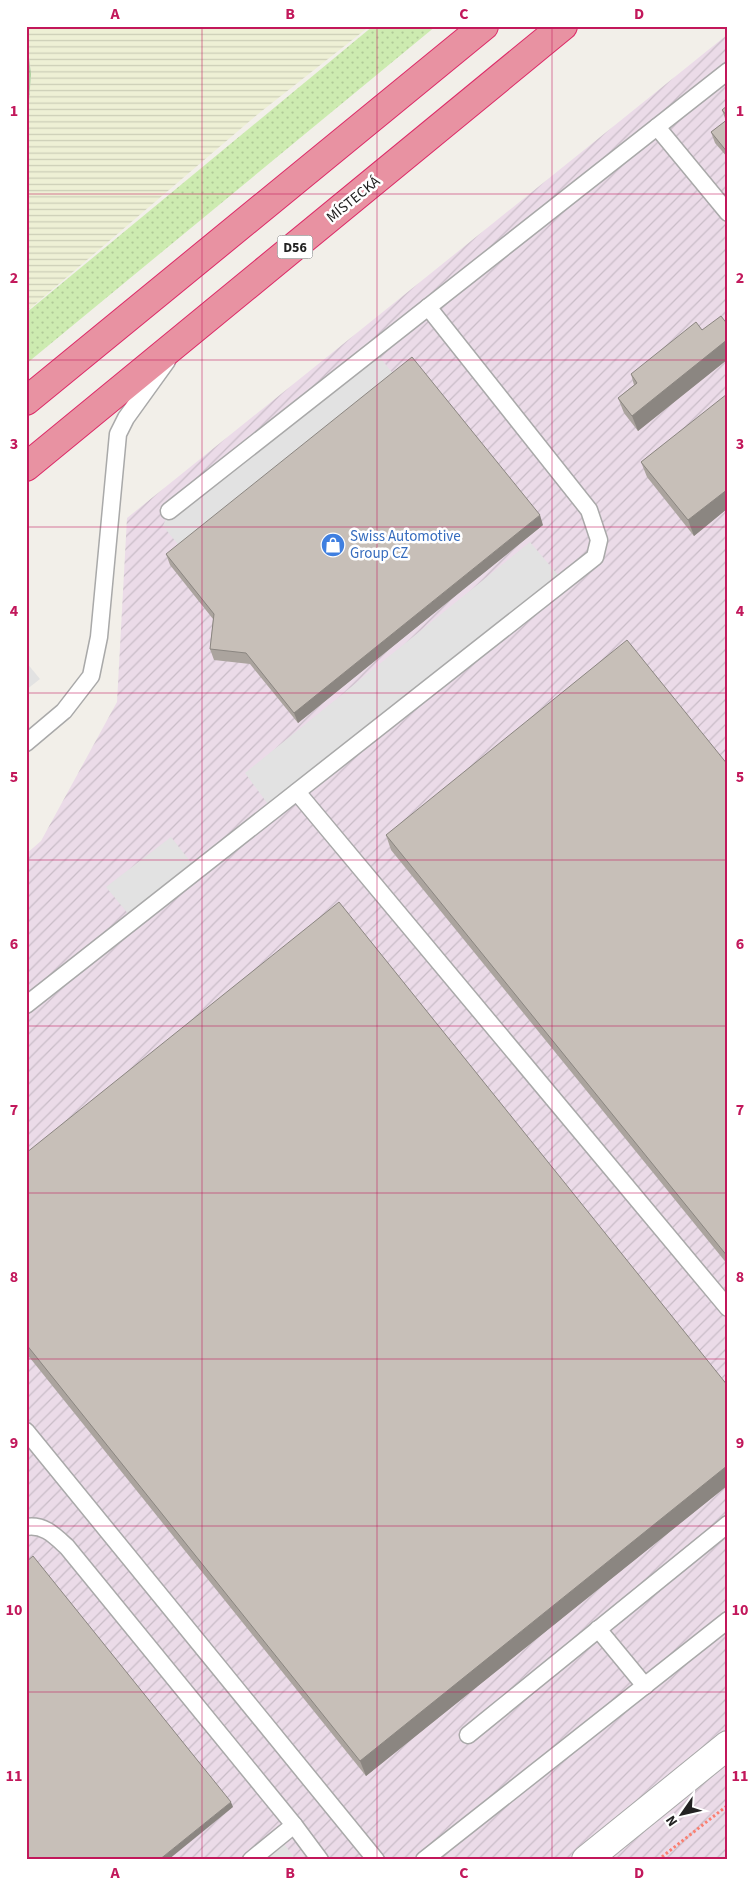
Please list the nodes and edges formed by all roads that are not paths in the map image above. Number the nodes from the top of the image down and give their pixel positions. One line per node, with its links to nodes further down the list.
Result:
1 (484, 26): 8 (highway)
2 (563, 26): 7 (highway, MÍSTECKÁ / D56)
3 (728, 71): 4 (lane)
4 (657, 127): 5 (lane); 6 (lane)
5 (728, 213)
6 (428, 307): 10 (lane); 12 (lane)
7 (187, 336): 9 (highway, MÍSTECKÁ / D56); 11 (lane)
8 (26, 401)
9 (26, 467)
10 (169, 511)
11 (29, 736)
12 (297, 792): 13 (lane); 14 (lane)
13 (26, 1005)
14 (728, 1308)
15 (26, 1431): 16 (lane)
16 (32, 1451): 27 (lane)
17 (728, 1524): 20 (lane)
18 (26, 1527): 24 (lane)
19 (728, 1620): 21 (lane)
20 (598, 1629): 21 (lane); 22 (lane)
21 (644, 1686): 28 (lane)
22 (468, 1735)
23 (728, 1745): 29 (street)
24 (294, 1824): 25 (lane); 26 (lane)
25 (250, 1860)
26 (320, 1860)
27 (376, 1860)
28 (424, 1860)
29 (586, 1860)

